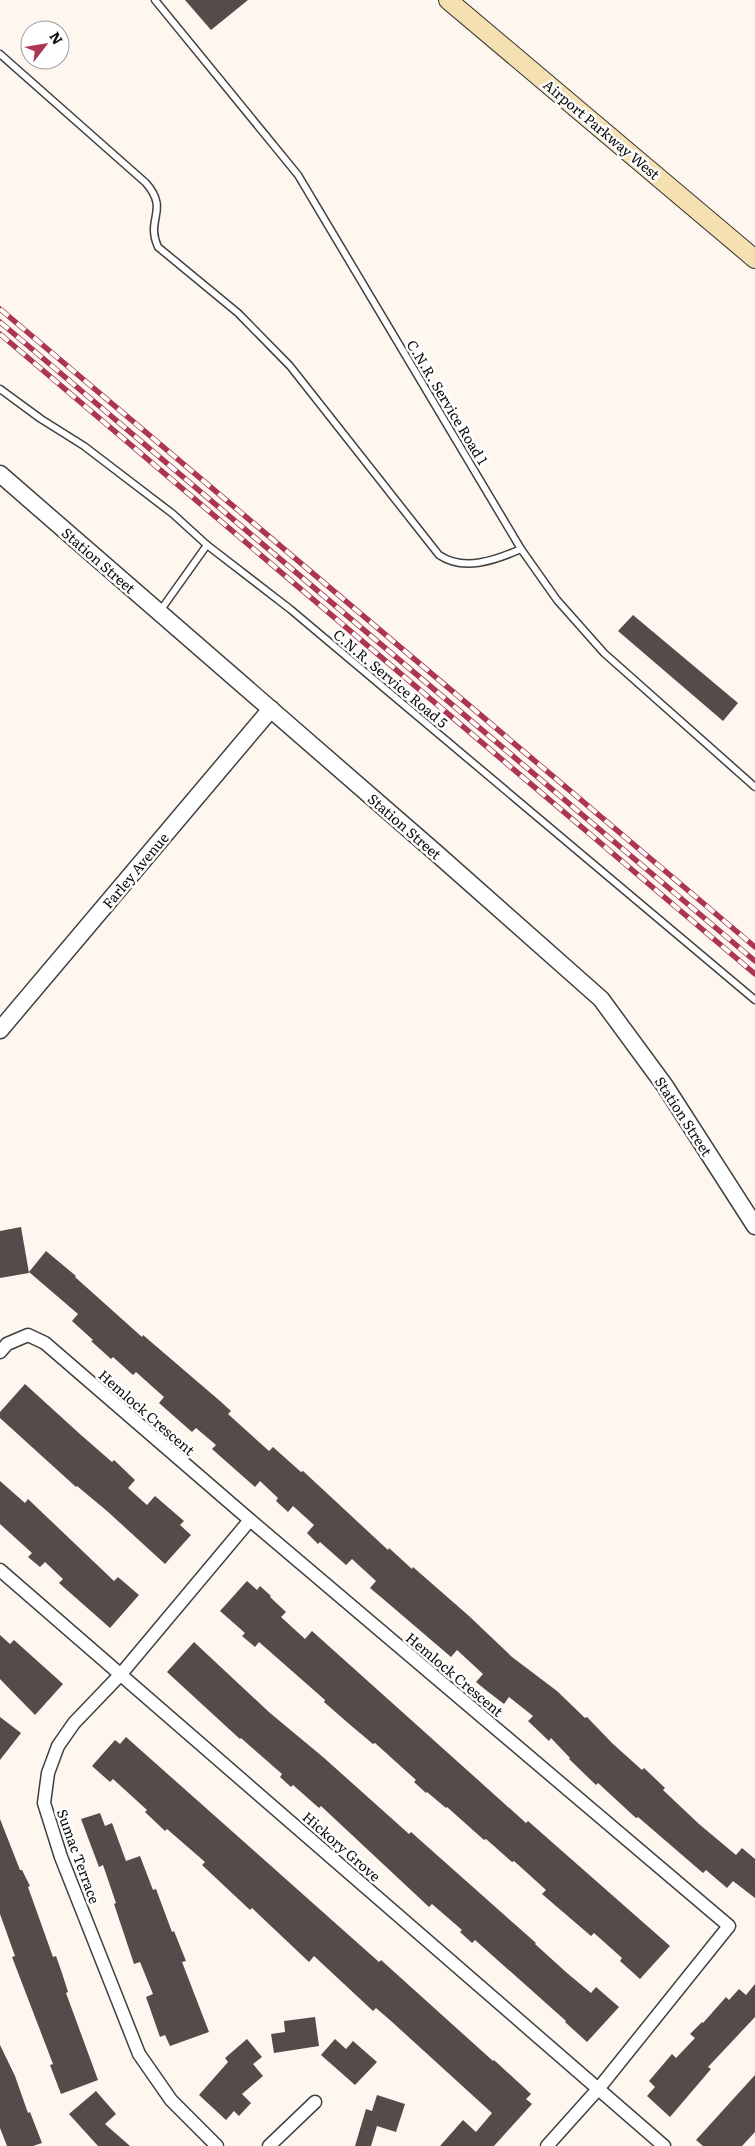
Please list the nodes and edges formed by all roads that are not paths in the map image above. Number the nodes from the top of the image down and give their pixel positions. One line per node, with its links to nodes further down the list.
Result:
1 (156, 0): 8 (lane, C.N.R. Service Road 1)
2 (448, 0): 4 (main road, Airport Parkway West)
3 (0, 54): 8 (lane)
4 (755, 259)
5 (0, 389): 7 (lane, C.N.R. Service Road 5)
6 (0, 474): 9 (street, Station Street)
7 (207, 545): 9 (lane); 12 (lane, C.N.R. Service Road 5)
8 (521, 549): 11 (lane, C.N.R. Service Road 1)
9 (159, 612): 10 (street, Station Street)
10 (271, 709): 13 (street, Farley Avenue); 14 (street, Station Street)
11 (755, 787)
12 (755, 1000)
13 (0, 1030)
14 (755, 1226)
15 (0, 1352): 16 (street, Hemlock Crescent)
16 (250, 1520): 18 (street, Sumac Terrace); 19 (street, Hemlock Crescent)
17 (0, 1570): 18 (street, Hickory Grove)
18 (121, 1674): 19 (street, Hickory Grove); 21 (street, Sumac Terrace)
19 (598, 2088): 23 (street); 24 (street, Hickory Grove)
20 (315, 2102): 22 (street)
21 (217, 2146)
22 (269, 2146)
23 (547, 2146)
24 (664, 2146)

